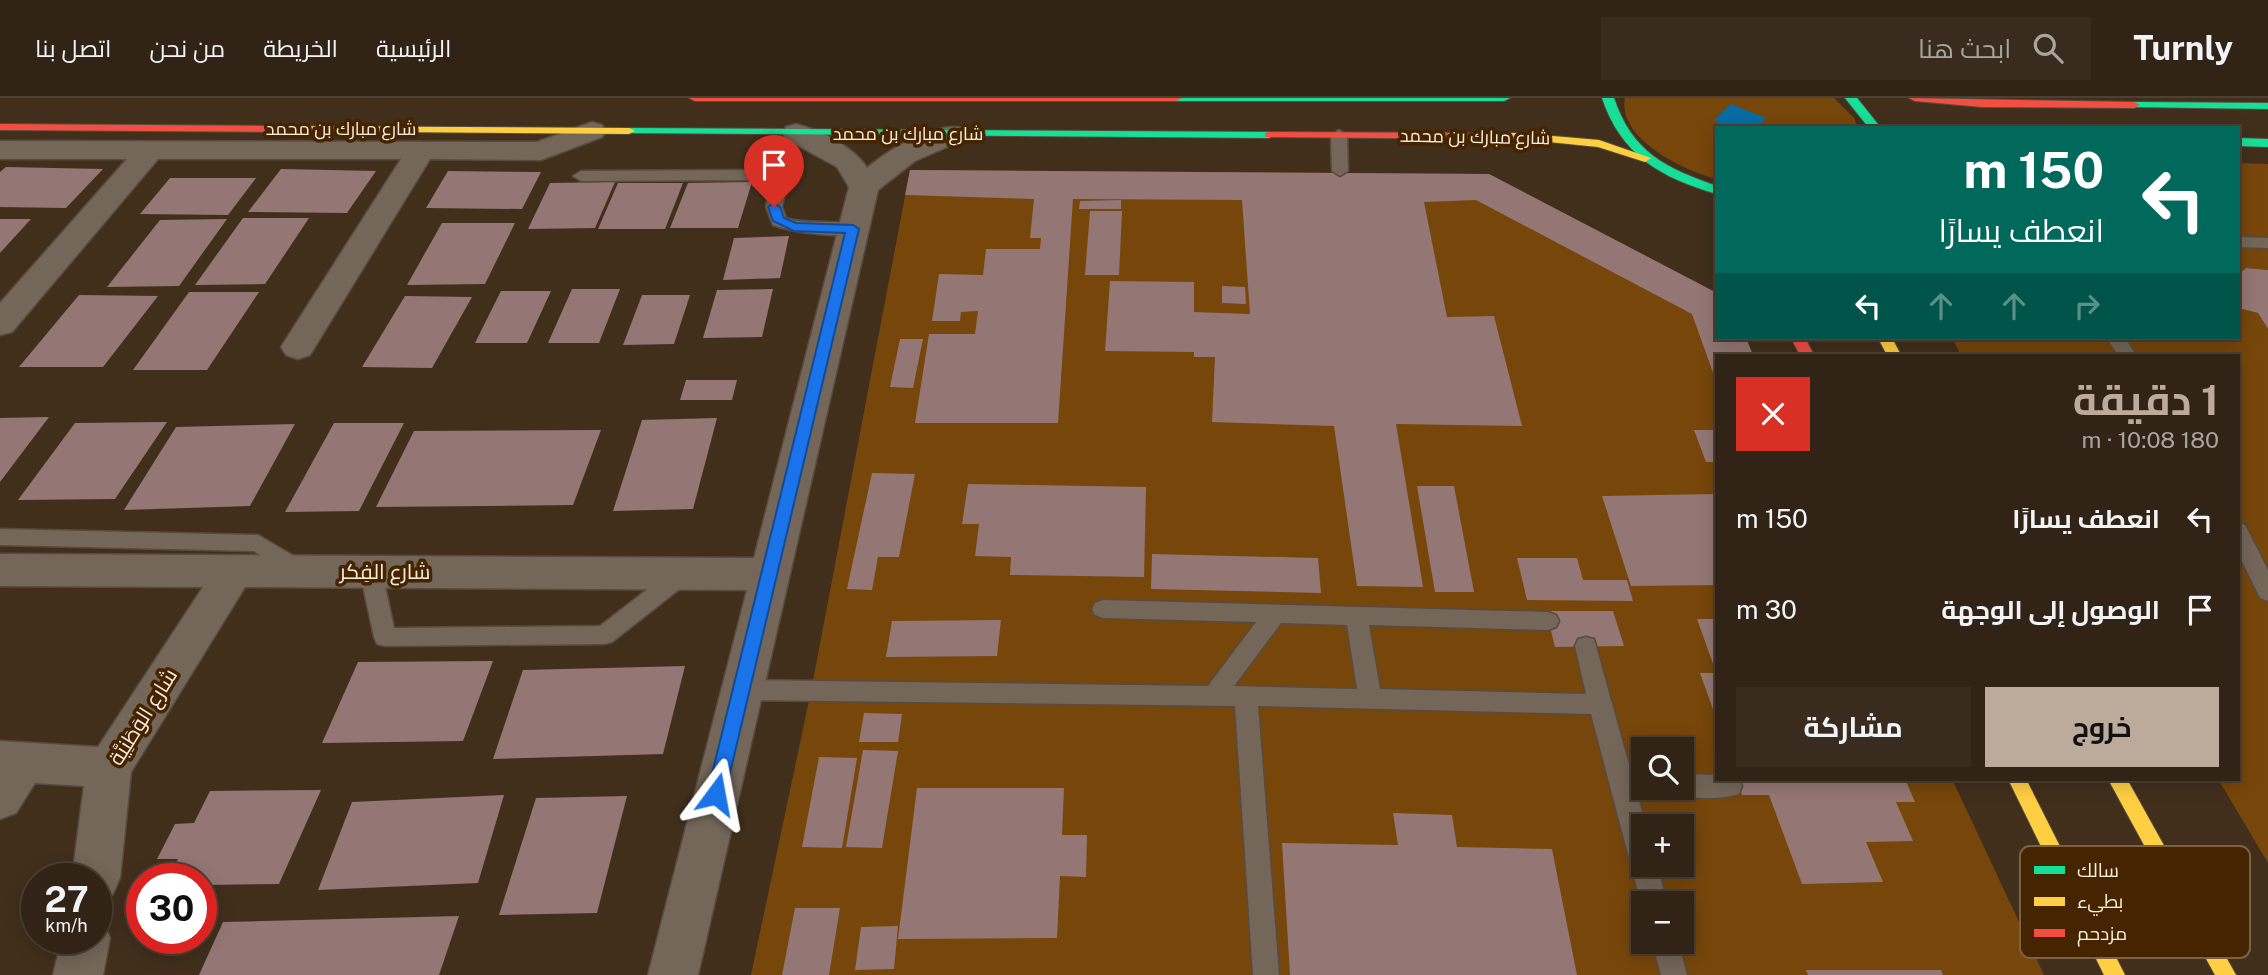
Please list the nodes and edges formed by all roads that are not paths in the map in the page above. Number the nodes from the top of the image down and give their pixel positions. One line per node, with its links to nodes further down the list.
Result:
1 (695, 98): 2 (main road, شارع مبارك بن محمد)
2 (1504, 98)
3 (1608, 98): 18 (main road)
4 (1851, 98): 7 (main road)
5 (1915, 98): 6 (main road)
6 (2268, 106)
7 (1873, 126)
8 (0, 128): 9 (main road, شارع مبارك بن محمد)
9 (592, 131): 10 (main road, شارع مبارك بن محمد); 17 (street)
10 (796, 133): 11 (main road, شارع مبارك بن محمد); 22 (street)
11 (953, 134): 12 (main road, شارع مبارك بن محمد); 22 (street)
12 (1339, 135): 18 (main road, شارع مبارك بن محمد); 19 (lane)
13 (2240, 142): 14 (main road)
14 (2268, 143)
15 (0, 150): 16 (street)
16 (150, 150): 17 (street); 28 (street)
17 (420, 153): 29 (street, شارع مبارك بن محمد)
18 (1645, 158): 21 (main road)
19 (1340, 172)
20 (581, 176): 25 (lane)
21 (1680, 177): 23 (main road); 24 (main road)
22 (864, 187): 25 (street)
23 (1715, 189)
24 (1715, 200)
25 (853, 229): 37 (street)
26 (2240, 242): 27 (lane)
27 (2268, 243)
28 (0, 324)
29 (298, 347)
30 (2240, 535): 38 (lane)
31 (0, 537): 34 (lane)
32 (0, 570): 33 (street, شارع الفِكر)
33 (234, 571): 34 (street, شارع الفِكر); 50 (street, شارع الوَطَنِيَّة)
34 (303, 572): 35 (street, شارع الفِكر)
35 (371, 572): 36 (street, شارع الفِكر); 36 (lane)
36 (683, 573): 37 (street, شارع الفِكر)
37 (770, 574): 44 (street)
38 (2268, 593)
39 (1103, 609): 40 (lane)
40 (1276, 613): 41 (lane); 45 (lane)
41 (1356, 615): 42 (lane); 47 (lane)
42 (1548, 621)
43 (1586, 646): 48 (lane)
44 (740, 690): 45 (lane); 65 (street)
45 (1214, 695): 46 (lane)
46 (1246, 696): 47 (lane); 66 (lane)
47 (1370, 698): 48 (lane)
48 (1601, 704): 51 (lane)
49 (12, 761): 50 (street); 56 (street)
50 (109, 768): 59 (street, شارع الوَطَنِيَّة)
51 (1631, 780)
52 (2018, 781): 57 (main road)
53 (2119, 781): 58 (main road)
54 (1694, 785): 55 (lane)
55 (1730, 786)
56 (0, 799)
57 (2050, 846)
58 (2155, 846)
59 (98, 863)
60 (83, 954): 64 (street)
61 (1668, 954): 67 (lane)
62 (2106, 958): 68 (main road)
63 (2217, 958): 69 (main road)
64 (78, 975)
65 (673, 975)
66 (1266, 975)
67 (1674, 975)
68 (2115, 975)
69 (2226, 975)

